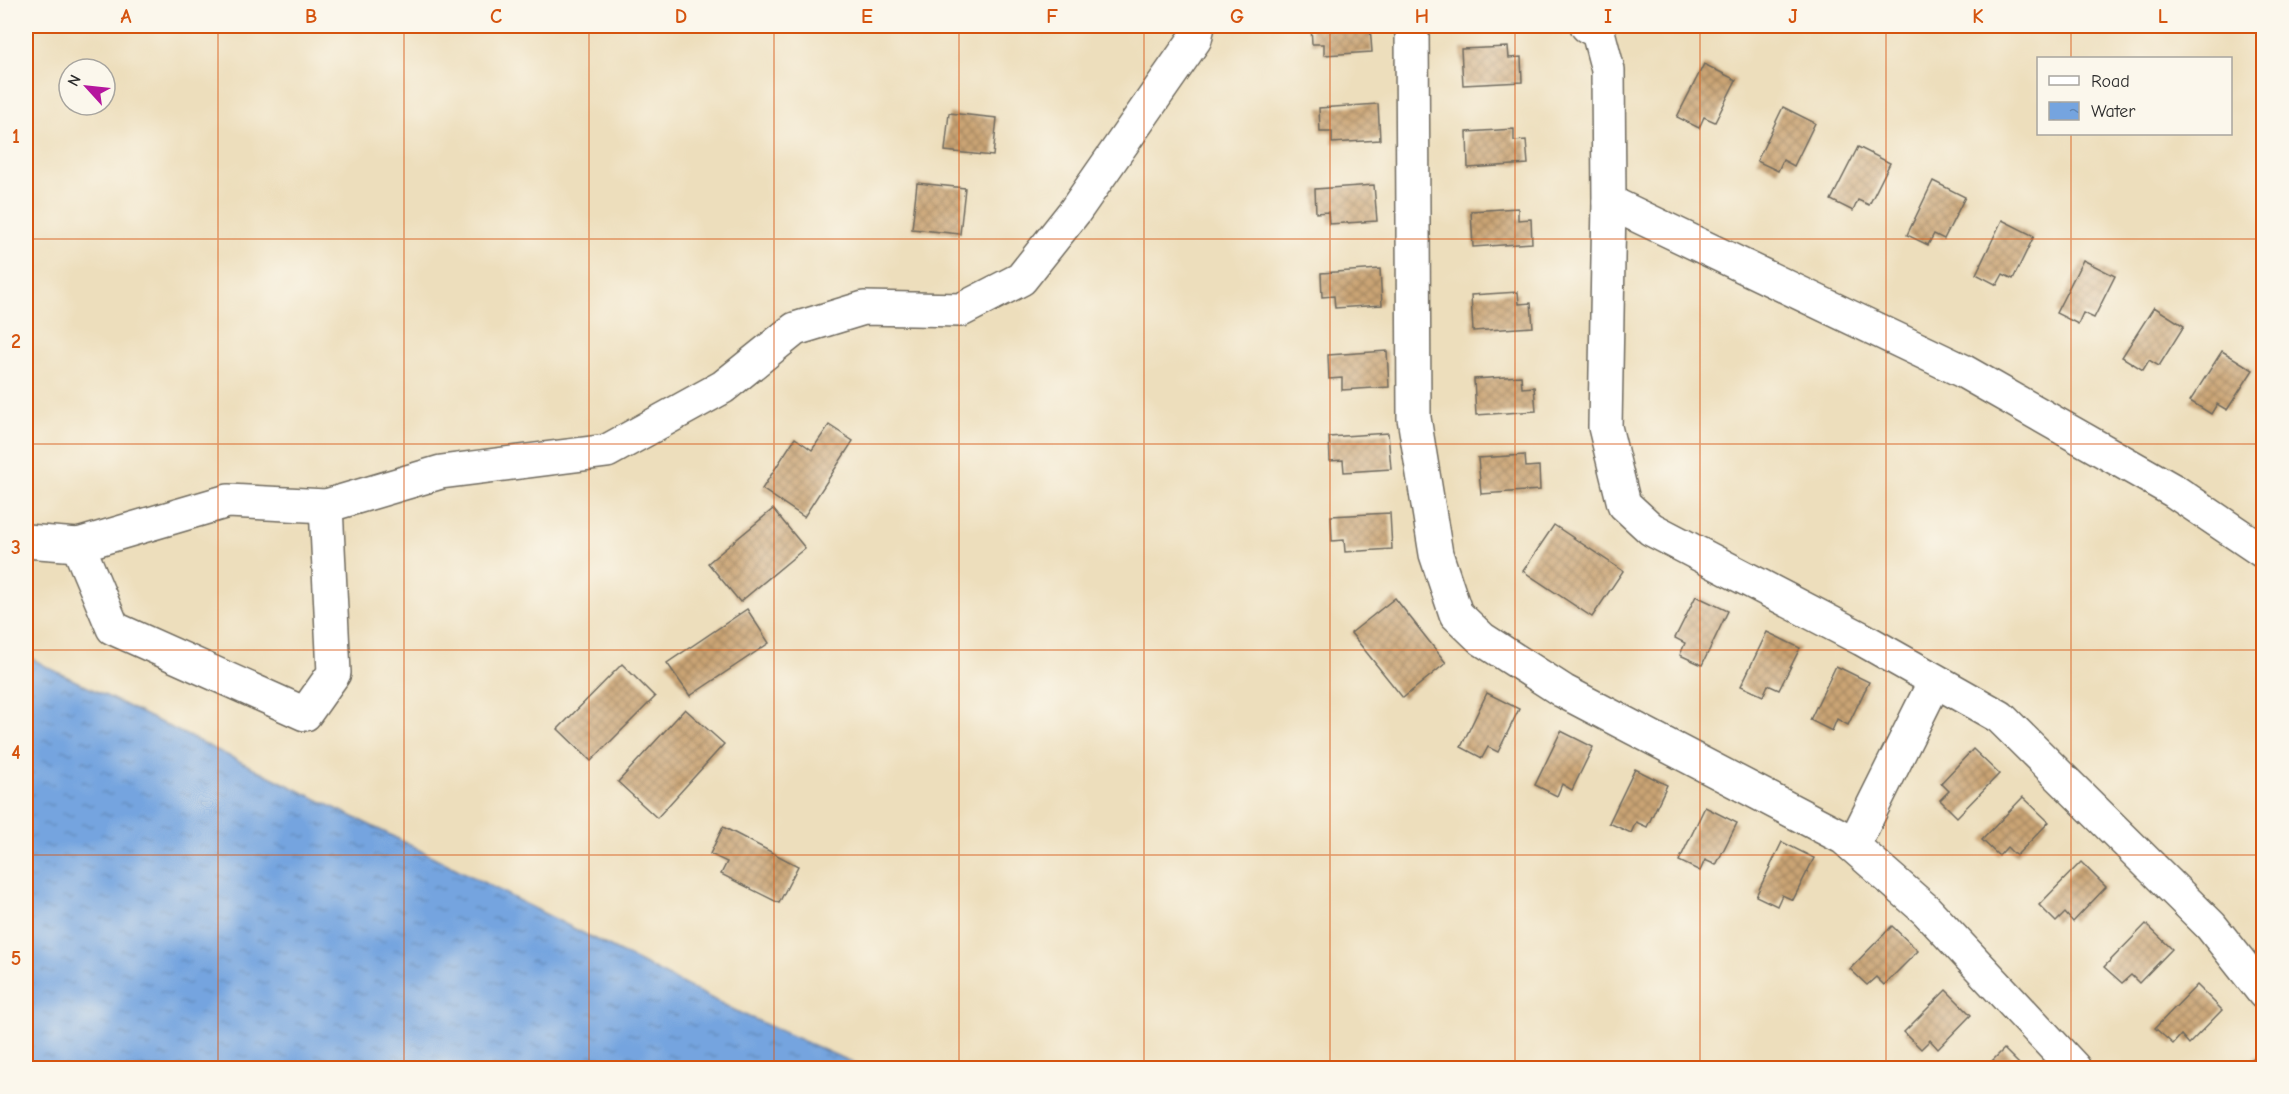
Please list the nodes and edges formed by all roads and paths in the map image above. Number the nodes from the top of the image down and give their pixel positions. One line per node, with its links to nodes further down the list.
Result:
1 (1198, 26): 5 (street)
2 (1412, 26): 10 (street)
3 (1587, 26): 4 (street)
4 (1609, 202): 8 (street); 9 (street)
5 (326, 506): 7 (street); 7 (street)
6 (26, 541): 7 (street)
7 (78, 545)
8 (2264, 552)
9 (1935, 681): 10 (street); 11 (street)
10 (1853, 846): 12 (street)
11 (2264, 993)
12 (2074, 1068)

